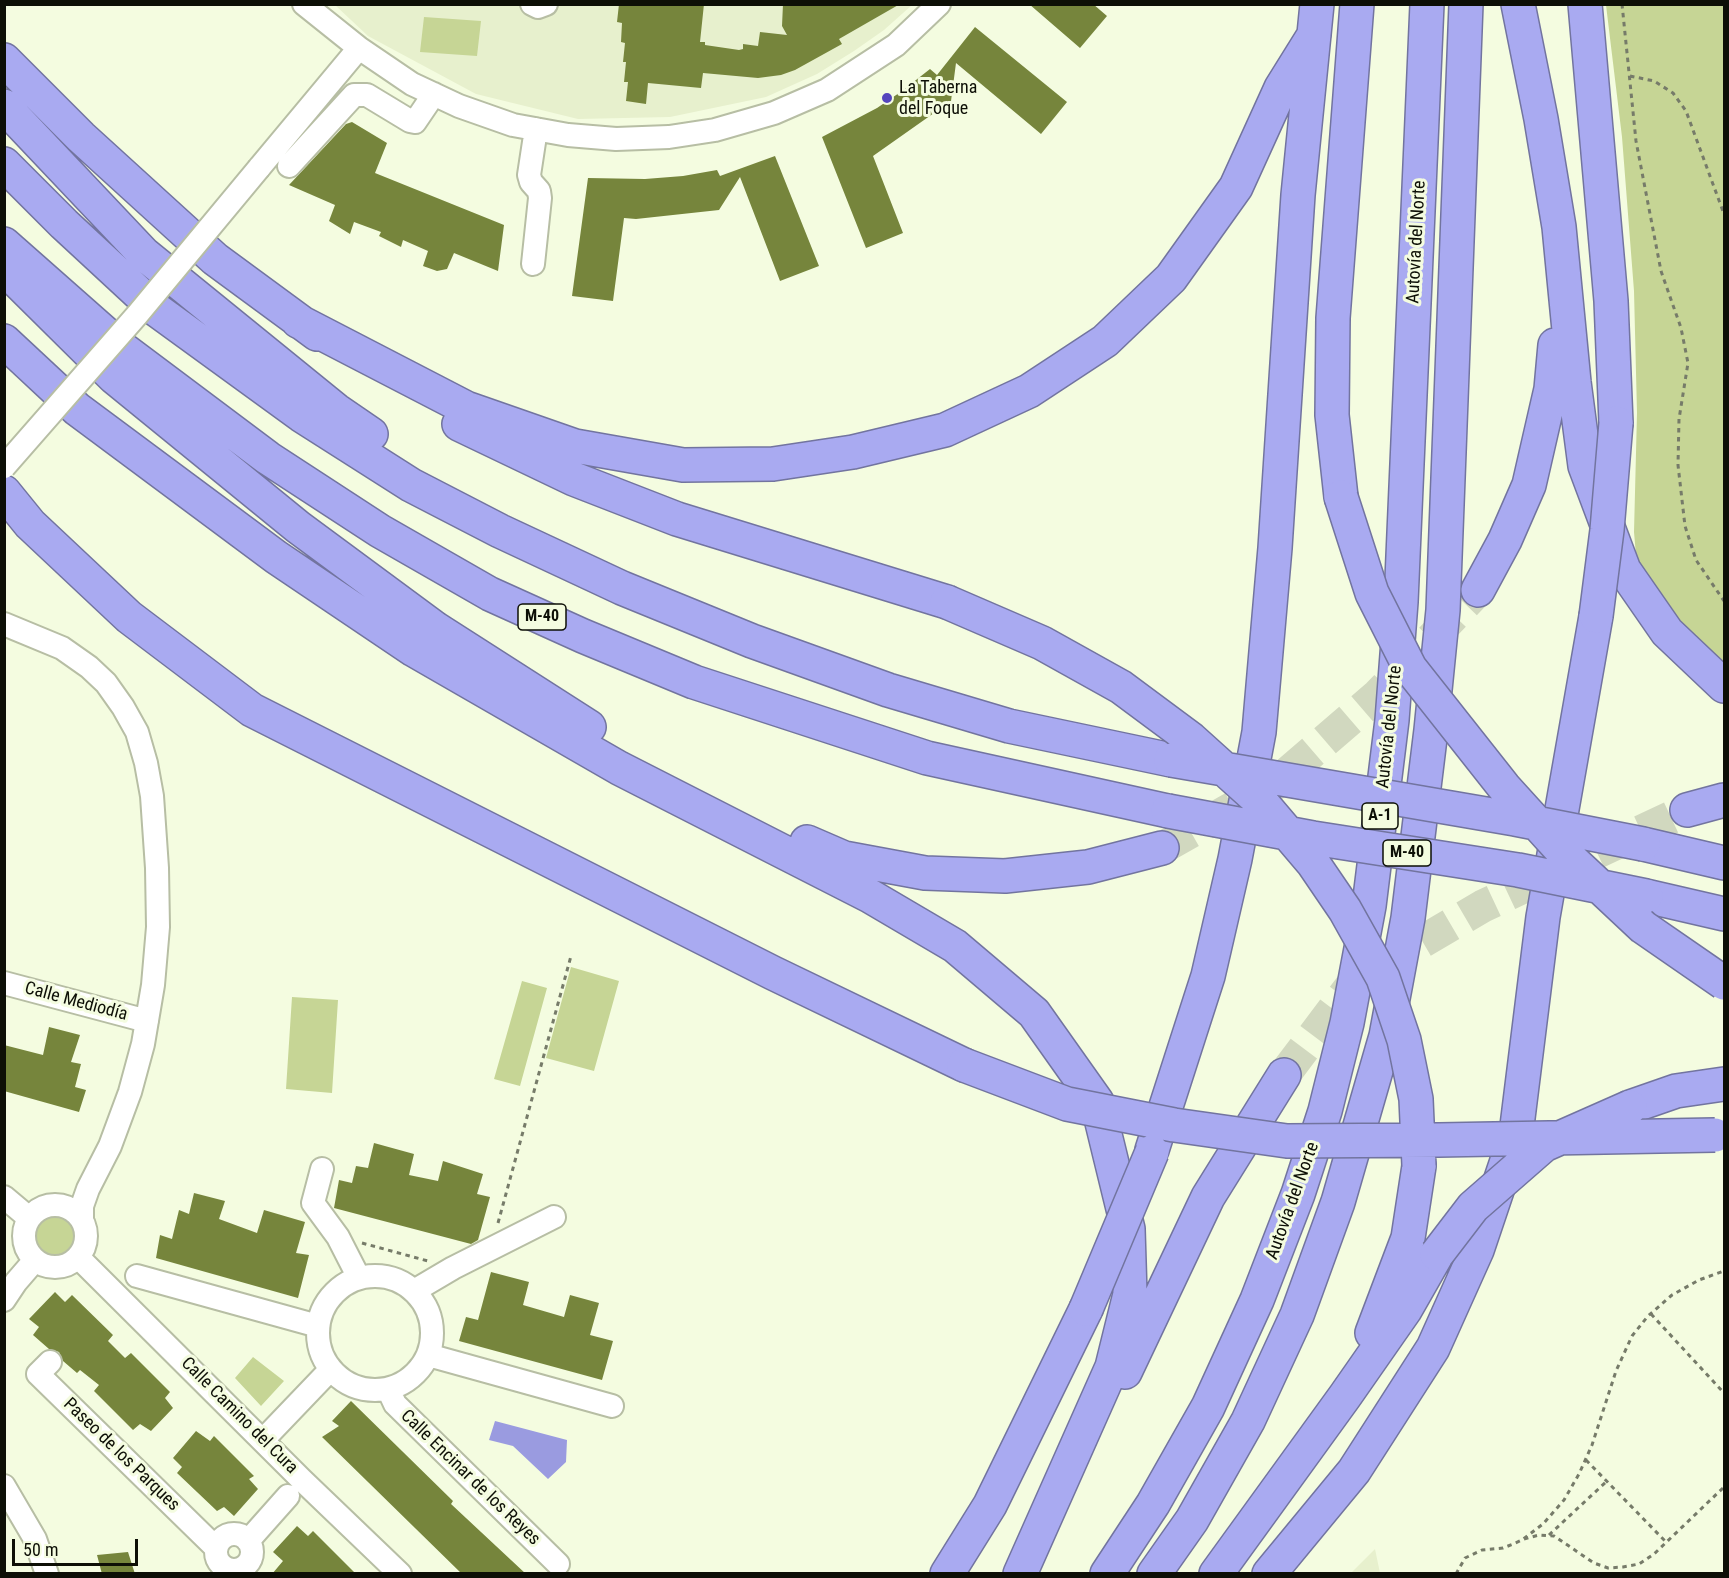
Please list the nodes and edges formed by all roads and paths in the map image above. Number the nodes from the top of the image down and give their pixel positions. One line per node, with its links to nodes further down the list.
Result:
1 (304, 4): 12 (street)
2 (532, 4): 3 (street)
3 (546, 4)
4 (939, 4): 17 (street)
5 (1357, 4): 41 (highway, bridge)
6 (1427, 4): 86 (highway, Autovía del Norte / A-1)
7 (1466, 4): 87 (highway, A-1)
8 (1518, 4): 21 (highway)
9 (1585, 4): 89 (highway, bridge)
10 (1622, 4): 14 (path)
11 (1316, 20): 25 (highway); 84 (highway, bridge)
12 (359, 48): 15 (street); 27 (street, bridge)
13 (4, 60): 25 (highway)
14 (1630, 76): 20 (path); 31 (path)
15 (434, 94): 17 (street); 19 (street)
16 (4, 106): 29 (highway)
17 (536, 129): 23 (street)
18 (4, 164): 29 (highway)
19 (289, 166)
20 (1725, 214)
21 (1559, 227): 30 (highway); 33 (highway)
22 (4, 244): 38 (highway, M-40, bridge)
23 (533, 264)
24 (4, 268): 36 (highway)
25 (298, 321): 68 (highway, bridge)
26 (4, 341): 85 (highway)
27 (4, 467)
28 (4, 492): 45 (highway, bridge)
29 (622, 588): 37 (highway, bridge)
30 (1478, 590)
31 (1725, 601)
32 (4, 624): 42 (street)
33 (1725, 686)
34 (1725, 800): 35 (highway)
35 (1688, 810)
36 (1162, 848)
37 (1725, 863)
38 (1725, 914)
39 (571, 956): 52 (path)
40 (4, 983): 42 (street, Calle Mediodía)
41 (1725, 983)
42 (147, 1021): 48 (street)
43 (1284, 1075): 85 (highway)
44 (1725, 1084): 68 (highway, bridge)
45 (1720, 1135)
46 (322, 1169): 51 (street)
47 (4, 1197): 50 (street)
48 (73, 1212): 50 (street); 53 (street)
49 (554, 1217): 52 (street)
50 (29, 1218): 54 (street)
51 (338, 1237): 55 (path); 58 (street)
52 (492, 1248): 55 (street)
53 (79, 1257): 54 (street); 70 (street, Calle Camino del Cura)
54 (35, 1260): 60 (street)
55 (453, 1268): 59 (street)
56 (1725, 1271): 61 (path)
57 (136, 1276): 62 (street)
58 (359, 1278): 59 (street); 62 (street)
59 (414, 1291): 63 (street, Calle Encinar de los Reyes)
60 (4, 1300)
61 (1650, 1314): 67 (path); 71 (path)
62 (318, 1326): 65 (street)
63 (428, 1355): 66 (street, Calle Encinar de los Reyes); 69 (street)
64 (50, 1362): 81 (street, Paseo de los Parques)
65 (330, 1370): 66 (street, Calle Encinar de los Reyes); 70 (street)
66 (388, 1389): 80 (street, Calle Encinar de los Reyes)
67 (1725, 1393)
68 (1346, 1396): 88 (highway)
69 (612, 1406)
70 (263, 1440): 83 (street, Calle Camino del Cura)
71 (1586, 1459): 72 (path); 77 (path)
72 (1607, 1481): 76 (path); 79 (path)
73 (4, 1486): 82 (street)
74 (1725, 1487): 79 (path)
75 (288, 1496): 78 (street)
76 (1548, 1535): 77 (path); 79 (path)
77 (1522, 1540): 90 (path)
78 (248, 1541): 81 (street); 81 (street)
79 (1666, 1542)
80 (558, 1564)
81 (224, 1565)
82 (47, 1574)
83 (400, 1574)
84 (947, 1574)
85 (1020, 1574)
86 (1107, 1574)
87 (1154, 1574)
88 (1216, 1574)
89 (1269, 1574)
90 (1456, 1574)

